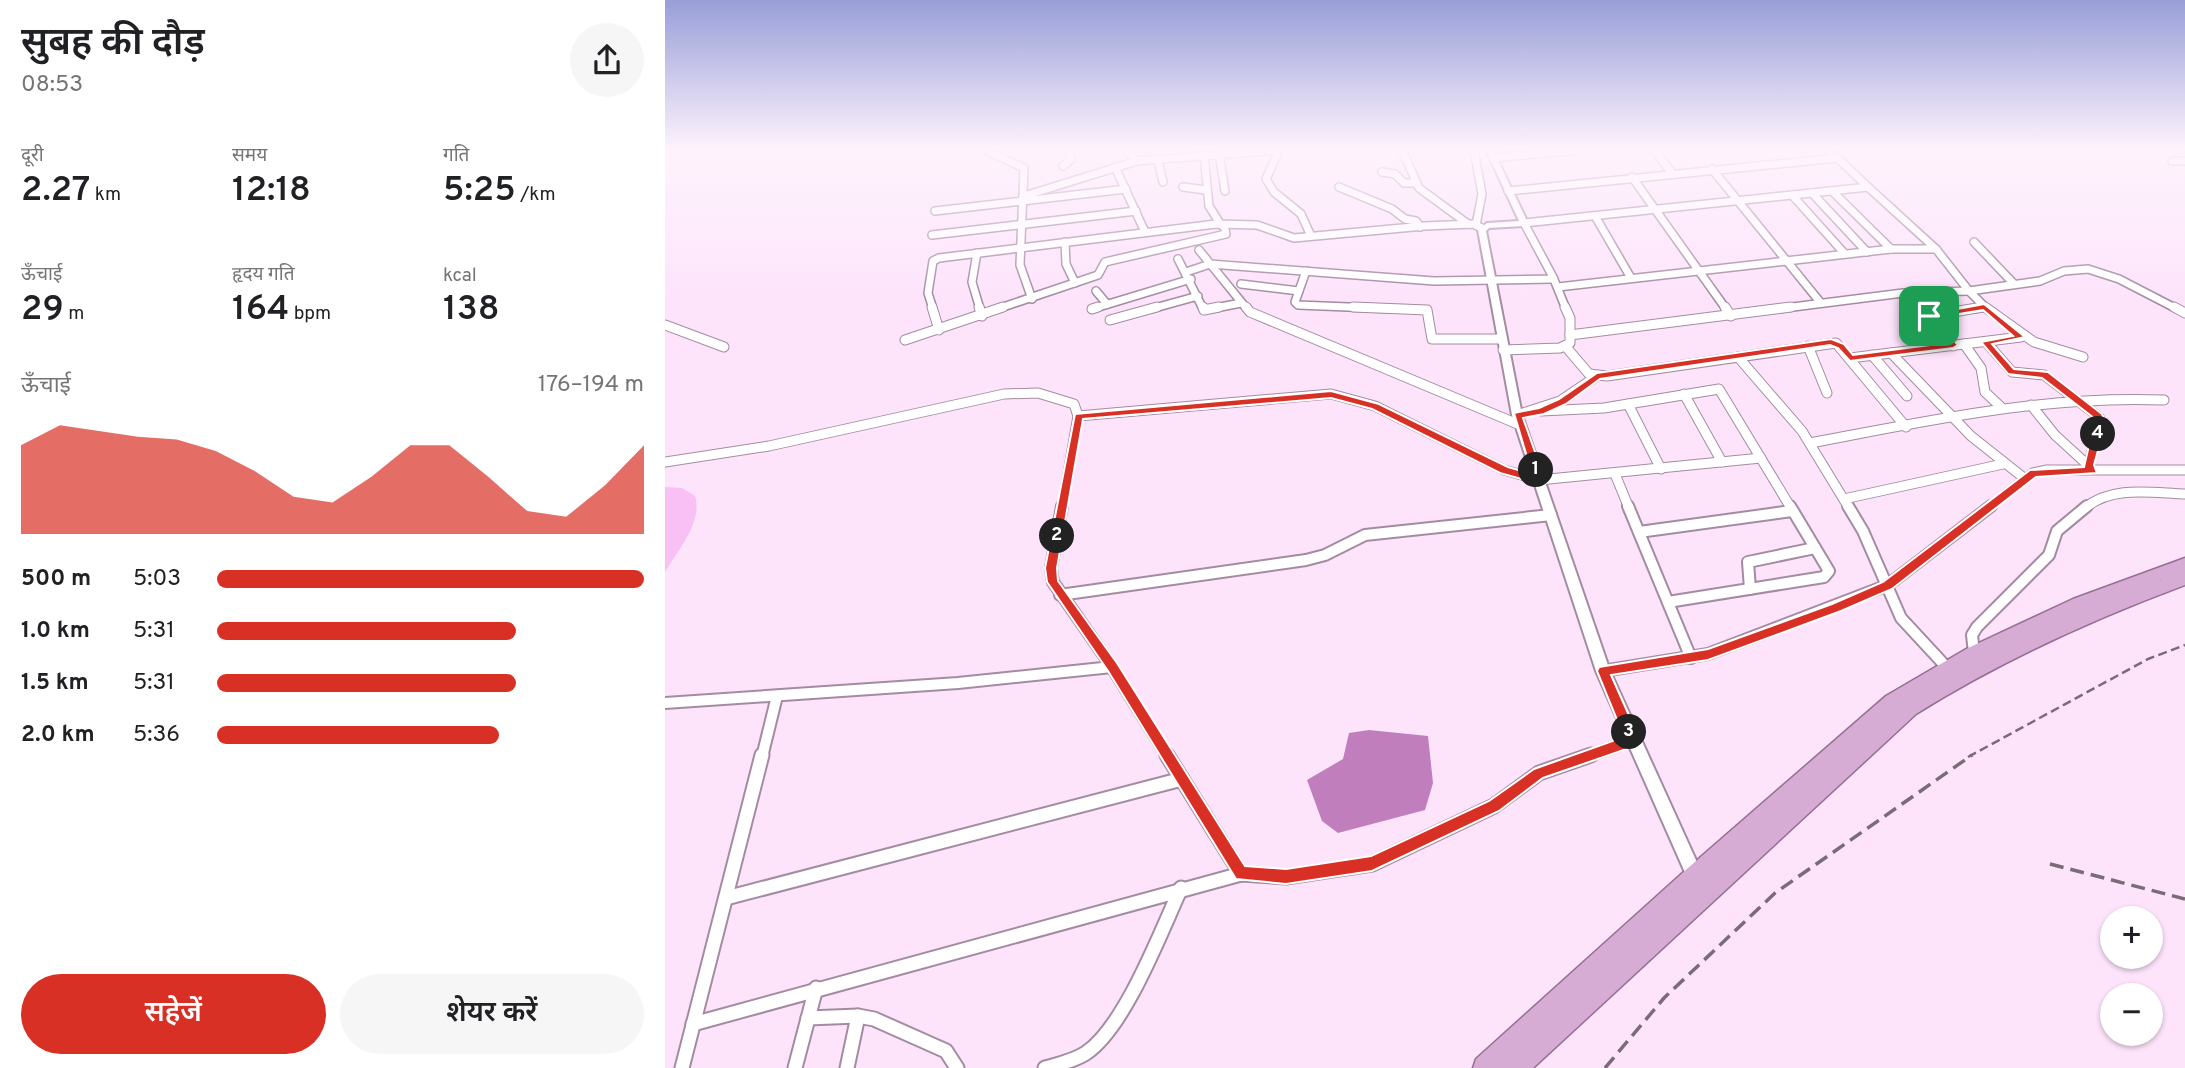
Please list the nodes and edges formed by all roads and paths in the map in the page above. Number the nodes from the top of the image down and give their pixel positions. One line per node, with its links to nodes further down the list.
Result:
1 (1023, 199): 22 (street)
2 (1017, 200): 18 (street)
3 (1131, 200): 19 (street)
4 (1208, 200): 23 (street)
5 (1284, 200): 28 (street)
6 (1368, 200): 24 (street)
7 (1436, 200): 25 (street)
8 (1481, 200): 25 (street)
9 (1512, 200): 21 (street)
10 (1648, 200): 17 (street)
11 (1747, 200): 16 (street)
12 (1796, 200): 37 (street)
13 (1818, 200): 35 (street)
14 (1841, 200): 32 (street)
15 (1882, 200): 33 (street)
16 (1736, 201): 17 (street); 39 (street)
17 (1655, 209): 20 (street); 42 (street)
18 (935, 211)
19 (1136, 211): 22 (street); 26 (street)
20 (1595, 216): 21 (street); 44 (street)
21 (1524, 223): 25 (street); 46 (street)
22 (1021, 224): 27 (street); 31 (street)
23 (1222, 225): 26 (street); 28 (street); 47 (street)
24 (1420, 226): 25 (street); 28 (street)
25 (1476, 226): 45 (street)
26 (1145, 232): 30 (street)
27 (932, 235)
28 (1311, 236)
29 (1974, 242): 49 (street)
30 (1065, 243): 31 (street); 47 (street)
31 (1020, 248): 36 (street); 54 (street)
32 (1891, 249): 33 (street); 35 (street)
33 (1936, 249): 52 (street)
34 (1199, 250): 40 (street)
35 (1867, 252): 37 (street)
36 (977, 253): 61 (street); 65 (street)
37 (1845, 254): 39 (street)
38 (1178, 259): 43 (street)
39 (1785, 261): 42 (street); 55 (street)
40 (1210, 264): 41 (street); 43 (street); 56 (street)
41 (1306, 271): 45 (street); 51 (street)
42 (1699, 271): 44 (street); 62 (street)
43 (1189, 276): 53 (street); 57 (street)
44 (1631, 278): 46 (street)
45 (1494, 282): 46 (street); 70 (street)
46 (1556, 283): 66 (street)
47 (1075, 284): 54 (street)
48 (1241, 284): 51 (street)
49 (2014, 284): 52 (street); 60 (street)
50 (1096, 291): 57 (street)
51 (1299, 291): 70 (street)
52 (1969, 291): 55 (street); 58 (street)
53 (1198, 296): 56 (street); 63 (street)
54 (1032, 299): 61 (street)
55 (1820, 302): 62 (street)
56 (1241, 303): 93 (street)
57 (1107, 304): 59 (street)
58 (1984, 307): 67 (street); 72 (street)
59 (1092, 309)
60 (2185, 313)
61 (982, 316): 65 (street)
62 (1731, 316): 66 (street)
63 (1110, 320)
64 (665, 325): 74 (street)
65 (939, 330): 68 (street)
66 (1570, 335): 75 (street)
67 (2021, 337): 69 (street); 79 (street)
68 (905, 340)
69 (1986, 342): 71 (street); 86 (street)
70 (1503, 344): 75 (street); 93 (street)
71 (1964, 344): 72 (street); 89 (street)
72 (1953, 345): 76 (street)
73 (1808, 346): 78 (street); 80 (street); 82 (street)
74 (724, 347)
75 (1566, 347): 81 (street)
76 (1891, 353): 77 (street); 92 (street)
77 (1872, 355): 80 (street); 84 (street)
78 (1738, 357): 81 (street); 95 (street)
79 (2083, 357)
80 (1850, 358): 94 (street)
81 (1597, 376): 90 (street)
82 (1827, 393)
83 (1684, 394): 87 (street); 96 (street); 98 (street)
84 (1907, 396)
85 (2164, 400): 86 (street)
86 (2080, 402): 88 (street); 101 (street)
87 (1628, 404): 90 (street); 100 (street)
88 (2031, 405): 89 (street); 101 (street)
89 (2001, 408): 92 (street)
90 (1541, 411): 93 (street)
91 (1078, 416): 97 (street); 105 (street); 116 (street)
92 (1955, 416): 94 (street); 99 (street)
93 (1519, 420): 105 (street)
94 (1906, 427): 95 (street)
95 (1810, 443): 107 (street)
96 (1761, 457): 98 (street); 108 (street)
97 (665, 462)
98 (1722, 462): 100 (street)
99 (2003, 464): 104 (street); 107 (street)
100 (1661, 468): 103 (street)
101 (2091, 468): 102 (street); 104 (street)
102 (2185, 470)
103 (1615, 474): 105 (street); 110 (street)
104 (2024, 478): 114 (street)
105 (1539, 480): 109 (street)
106 (2185, 494): 118 (street)
107 (1844, 499): 114 (street)
108 (1792, 510): 110 (street); 111 (street)
109 (1551, 515): 116 (street); 121 (street)
110 (1639, 532): 117 (street)
111 (1815, 548): 115 (street); 115 (street)
112 (2185, 564): 118 (highway)
113 (2185, 578): 122 (highway)
114 (1888, 585): 119 (street); 122 (street)
115 (1750, 589): 117 (street)
116 (1060, 595): 120 (street)
117 (1668, 602): 119 (street)
118 (1974, 653): 122 (highway)
119 (1691, 658): 121 (street)
120 (1112, 667): 123 (street); 126 (street)
121 (1603, 671): 125 (street)
122 (1951, 672): 128 (highway)
123 (777, 696): 124 (street); 130 (street)
124 (665, 702)
125 (1633, 740): 127 (street); 128 (street)
126 (1182, 779): 127 (street); 130 (street)
127 (1241, 874): 129 (street)
128 (1699, 884): 140 (highway); 141 (highway)
129 (1181, 888): 131 (street); 139 (street)
130 (726, 898): 134 (street)
131 (816, 988): 133 (street); 134 (street)
132 (858, 1016): 133 (street); 137 (street); 138 (street)
133 (808, 1018): 136 (street)
134 (694, 1024): 135 (street)
135 (682, 1068)
136 (795, 1068)
137 (847, 1068)
138 (957, 1068)
139 (1045, 1068)
140 (1485, 1068)
141 (1515, 1068)

